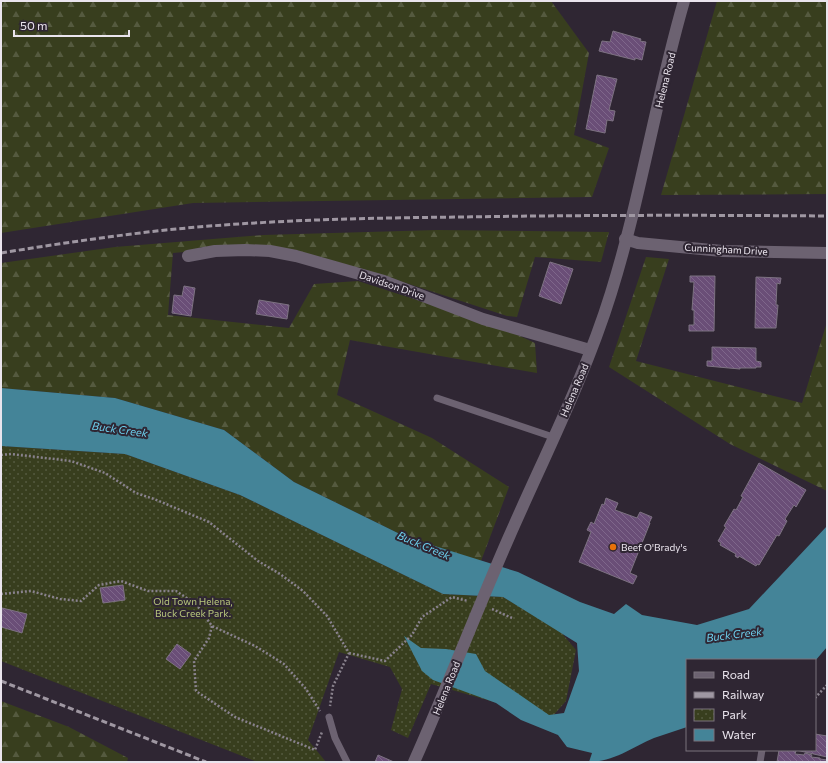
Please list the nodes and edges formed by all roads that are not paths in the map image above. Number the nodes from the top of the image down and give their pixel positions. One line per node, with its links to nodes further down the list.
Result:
1 (684, 1): 2 (main road, Helena Road)
2 (625, 239): 3 (main road, Cunningham Drive); 5 (main road, Helena Road)
3 (827, 253)
4 (188, 256): 5 (main road, Davidson Drive)
5 (590, 350): 7 (main road, Helena Road)
6 (437, 398): 7 (lane)
7 (553, 437): 11 (main road, Helena Road)
8 (328, 717): 10 (lane)
9 (762, 751): 12 (lane)
10 (347, 762)
11 (414, 762)
12 (760, 762)

